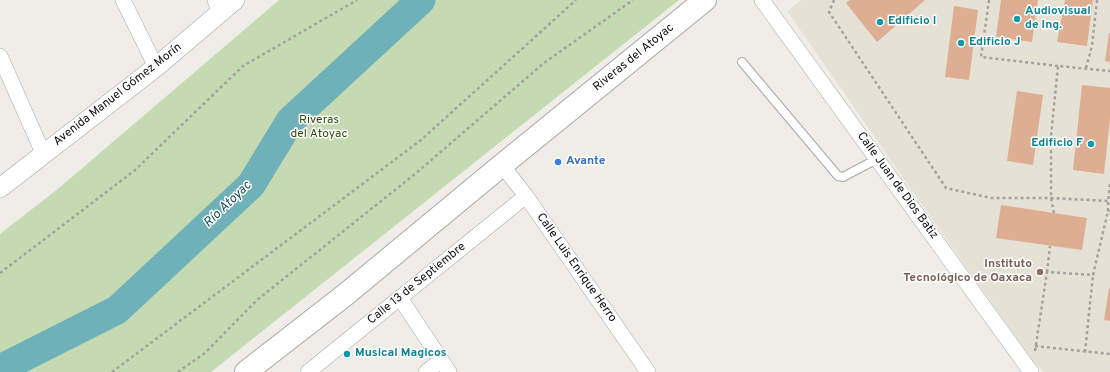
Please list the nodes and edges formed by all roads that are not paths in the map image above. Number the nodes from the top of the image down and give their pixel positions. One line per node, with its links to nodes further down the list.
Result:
1 (123, 0): 8 (street)
2 (235, 0): 5 (street, Avenida Manuel Gómez Morín)
3 (705, 0): 11 (main road, Riveras del Atoyac)
4 (765, 1): 10 (street, Calle Juan de Dios Batiz)
5 (218, 6): 8 (street, Avenida Manuel Gómez Morín)
6 (0, 56): 9 (street)
7 (742, 62): 10 (lane)
8 (156, 67): 9 (street, Avenida Manuel Gómez Morín)
9 (44, 153): 12 (street, Avenida Manuel Gómez Morín)
10 (877, 158): 20 (street, Calle Juan de Dios Batiz)
11 (502, 165): 13 (street, Calle Luis Enrique Herro); 16 (main road, Riveras del Atoyac)
12 (0, 188)
13 (526, 196): 14 (street, Calle 13 de Septiembre); 19 (street, Calle Luis Enrique Herro)
14 (400, 298): 15 (street); 17 (street, Calle 13 de Septiembre)
15 (445, 366): 18 (street)
16 (246, 372)
17 (308, 372)
18 (426, 372)
19 (648, 372)
20 (1030, 372)

